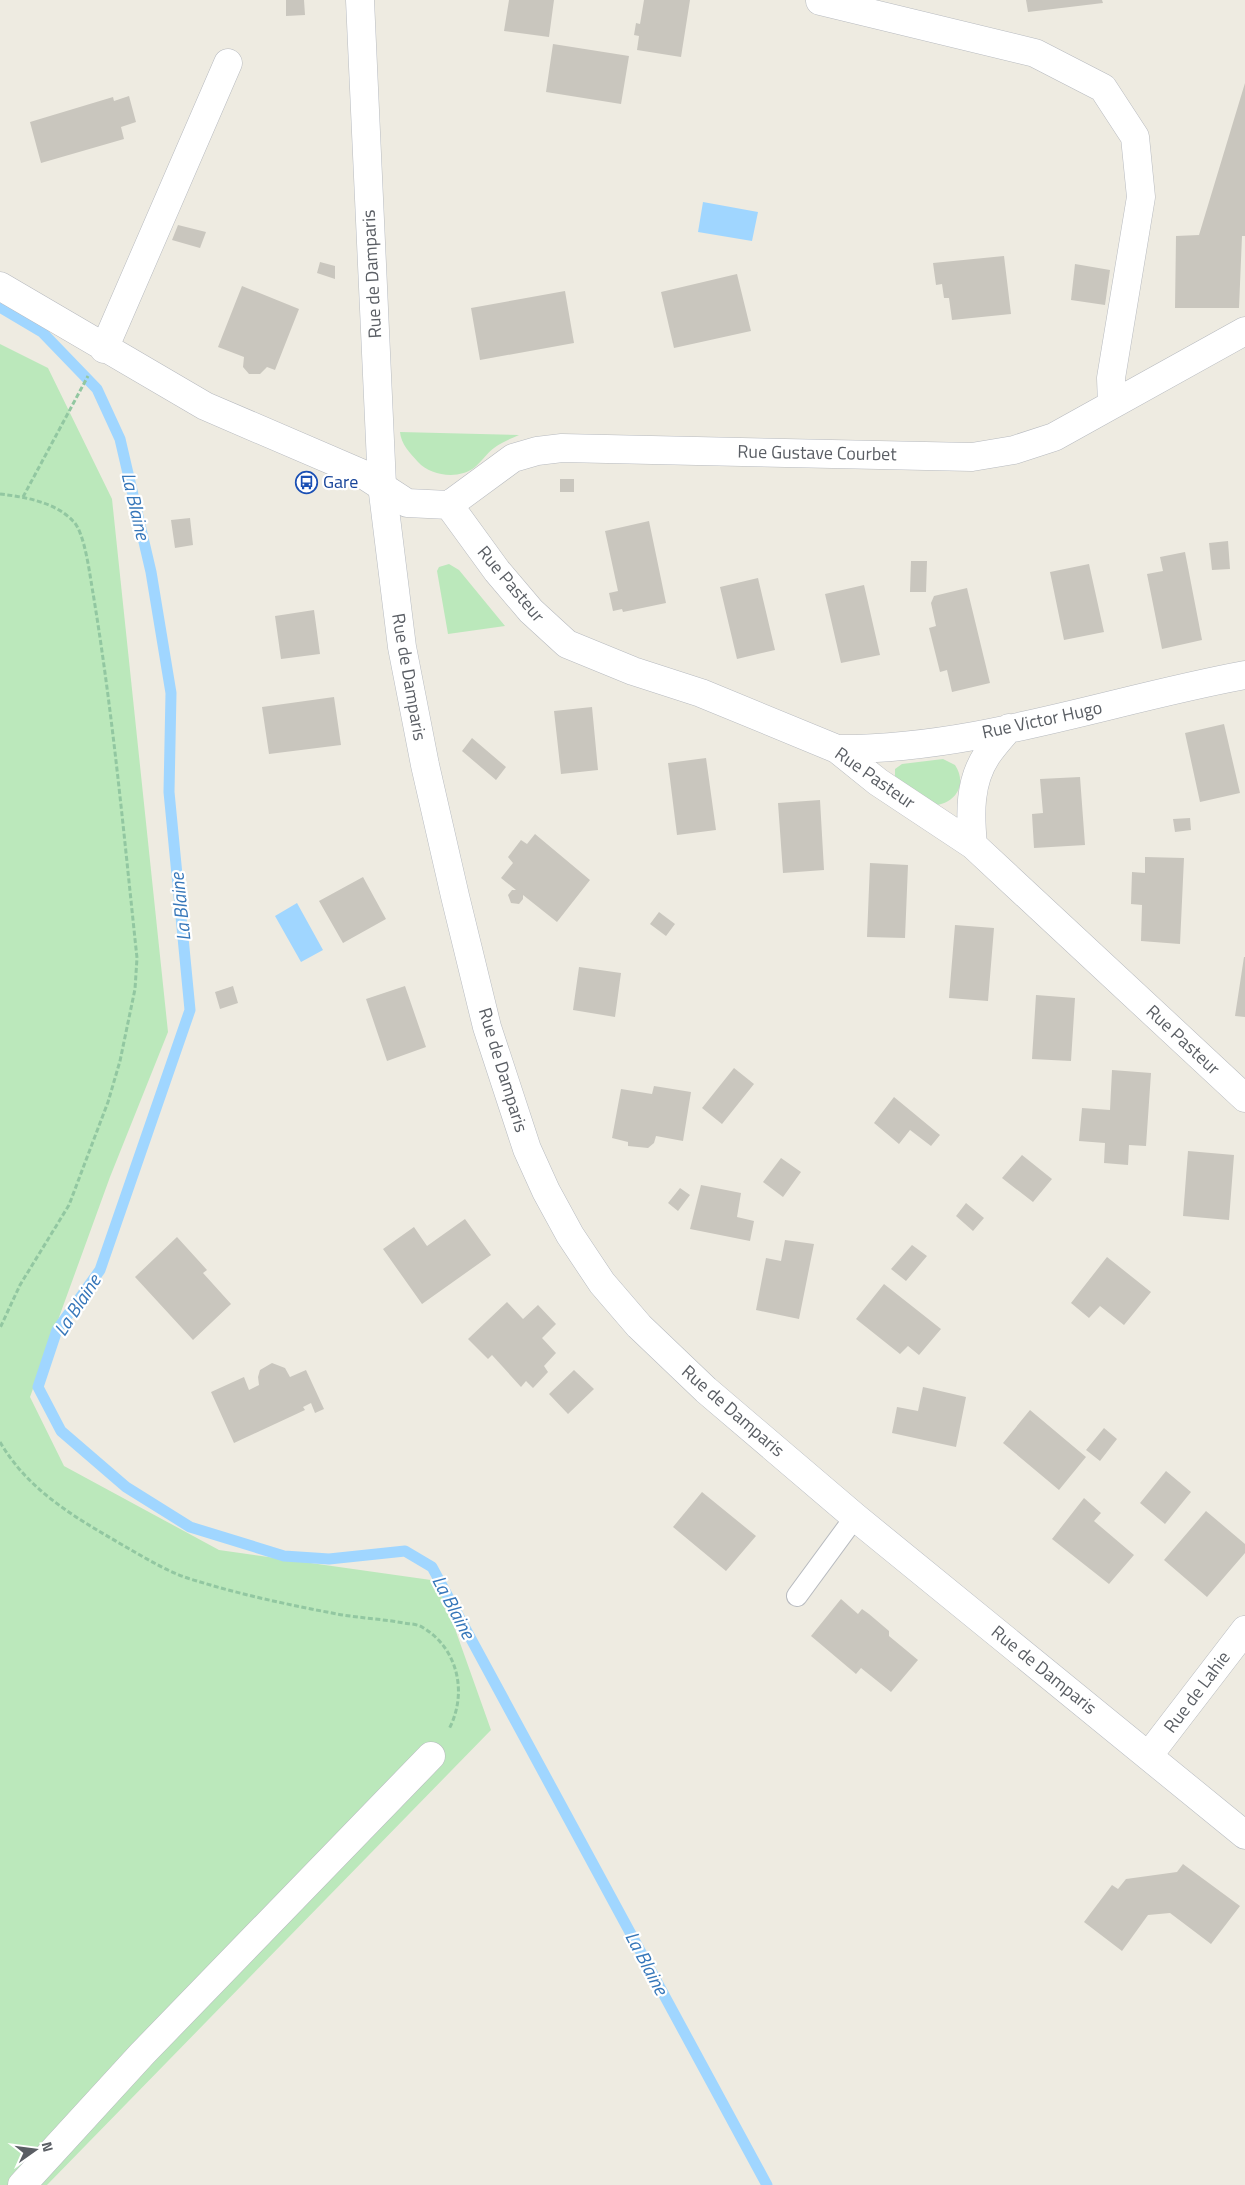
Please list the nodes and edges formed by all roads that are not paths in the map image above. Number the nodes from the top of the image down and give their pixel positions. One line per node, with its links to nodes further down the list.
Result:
1 (360, 0): 8 (street, Rue de Damparis)
2 (820, 1): 7 (street)
3 (228, 63): 6 (street)
4 (0, 286): 6 (street)
5 (1245, 331): 7 (street, Rue Gustave Courbet)
6 (104, 349): 8 (street)
7 (1112, 404): 9 (street, Rue Gustave Courbet)
8 (382, 485): 9 (street); 15 (street, Rue de Damparis)
9 (449, 505): 12 (street, Rue Pasteur)
10 (1245, 675): 11 (street, Rue Victor Hugo)
11 (1009, 728): 12 (street, Rue Victor Hugo); 13 (street)
12 (837, 750): 13 (street, Rue Pasteur)
13 (972, 845): 14 (street, Rue Pasteur)
14 (1245, 1098)
15 (855, 1517): 16 (lane); 18 (street, Rue de Damparis)
16 (798, 1596)
17 (1245, 1630): 18 (street, Rue de Lahie)
18 (1149, 1755): 20 (street, Rue de Damparis)
19 (431, 1756): 21 (street)
20 (1245, 1835)
21 (22, 2185)

